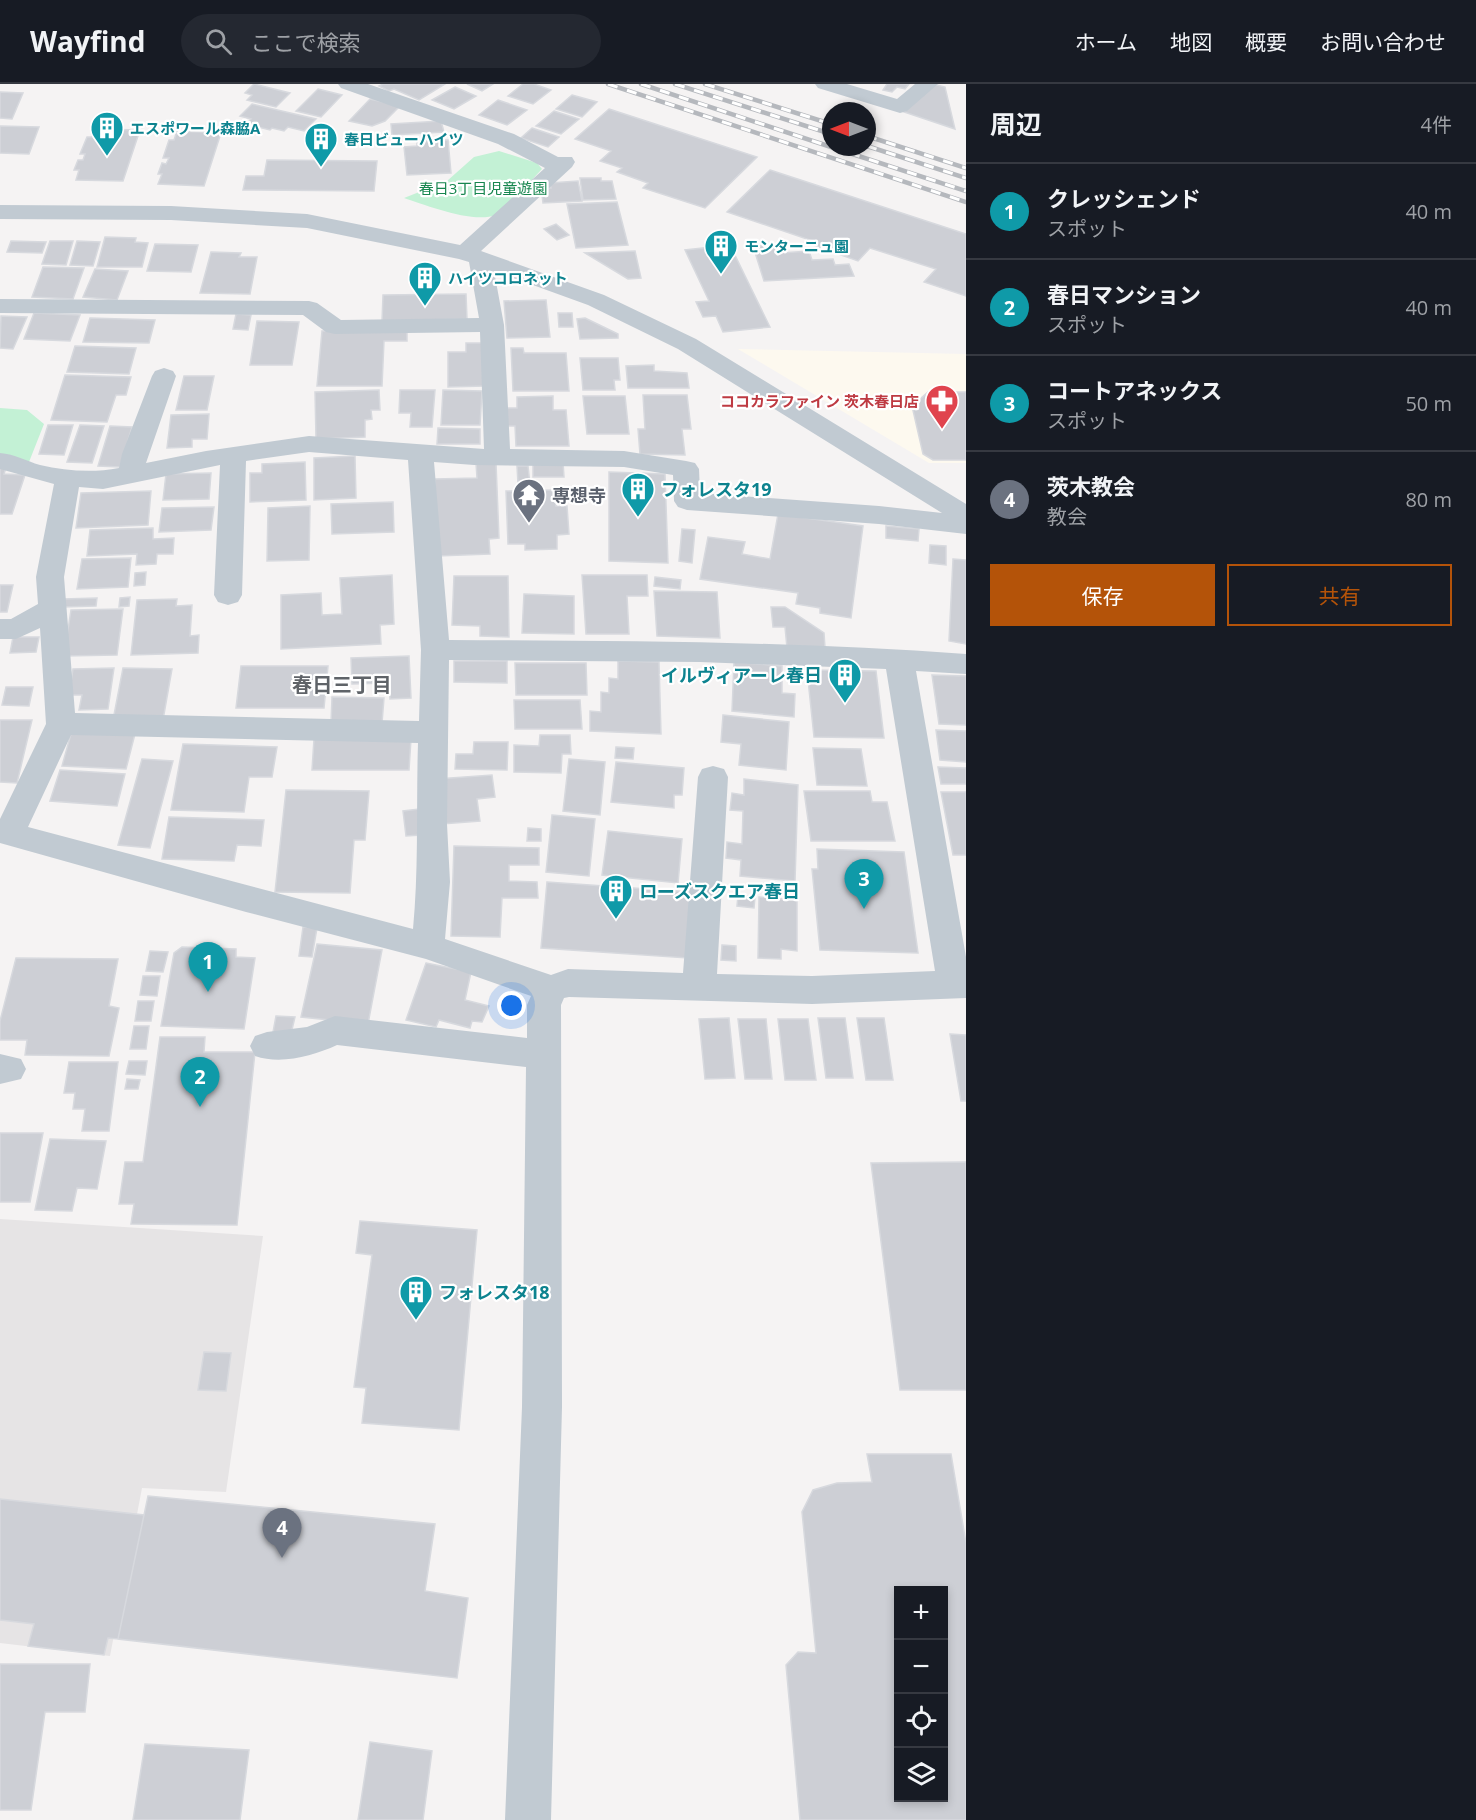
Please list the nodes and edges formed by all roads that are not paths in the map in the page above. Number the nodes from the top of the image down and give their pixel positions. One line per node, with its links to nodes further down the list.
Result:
1 (348, 84): 5 (street)
2 (825, 84): 3 (street)
3 (927, 84)
4 (0, 212): 5 (street)
5 (473, 255): 7 (street); 15 (street)
6 (0, 306): 7 (street)
7 (492, 326): 11 (street)
8 (164, 376): 13 (street)
9 (420, 453): 10 (street); 11 (street); 20 (street)
10 (233, 455): 13 (street); 17 (street)
11 (497, 457): 16 (street)
12 (0, 461): 14 (street)
13 (131, 474): 14 (street)
14 (68, 478): 18 (street)
15 (966, 516)
16 (966, 525)
17 (228, 595)
18 (53, 608): 19 (street); 23 (street)
19 (0, 629)
20 (435, 650): 21 (street); 24 (street)
21 (899, 658): 22 (street); 28 (street)
22 (966, 664)
23 (62, 724): 24 (street); 26 (street)
24 (433, 732): 27 (street)
25 (712, 777): 29 (street)
26 (5, 832): 27 (street)
27 (428, 946): 30 (street)
28 (960, 984): 29 (street)
29 (699, 987): 30 (street)
30 (551, 989): 32 (street)
31 (267, 1046): 32 (street)
32 (544, 1055): 33 (street)
33 (528, 1820)

